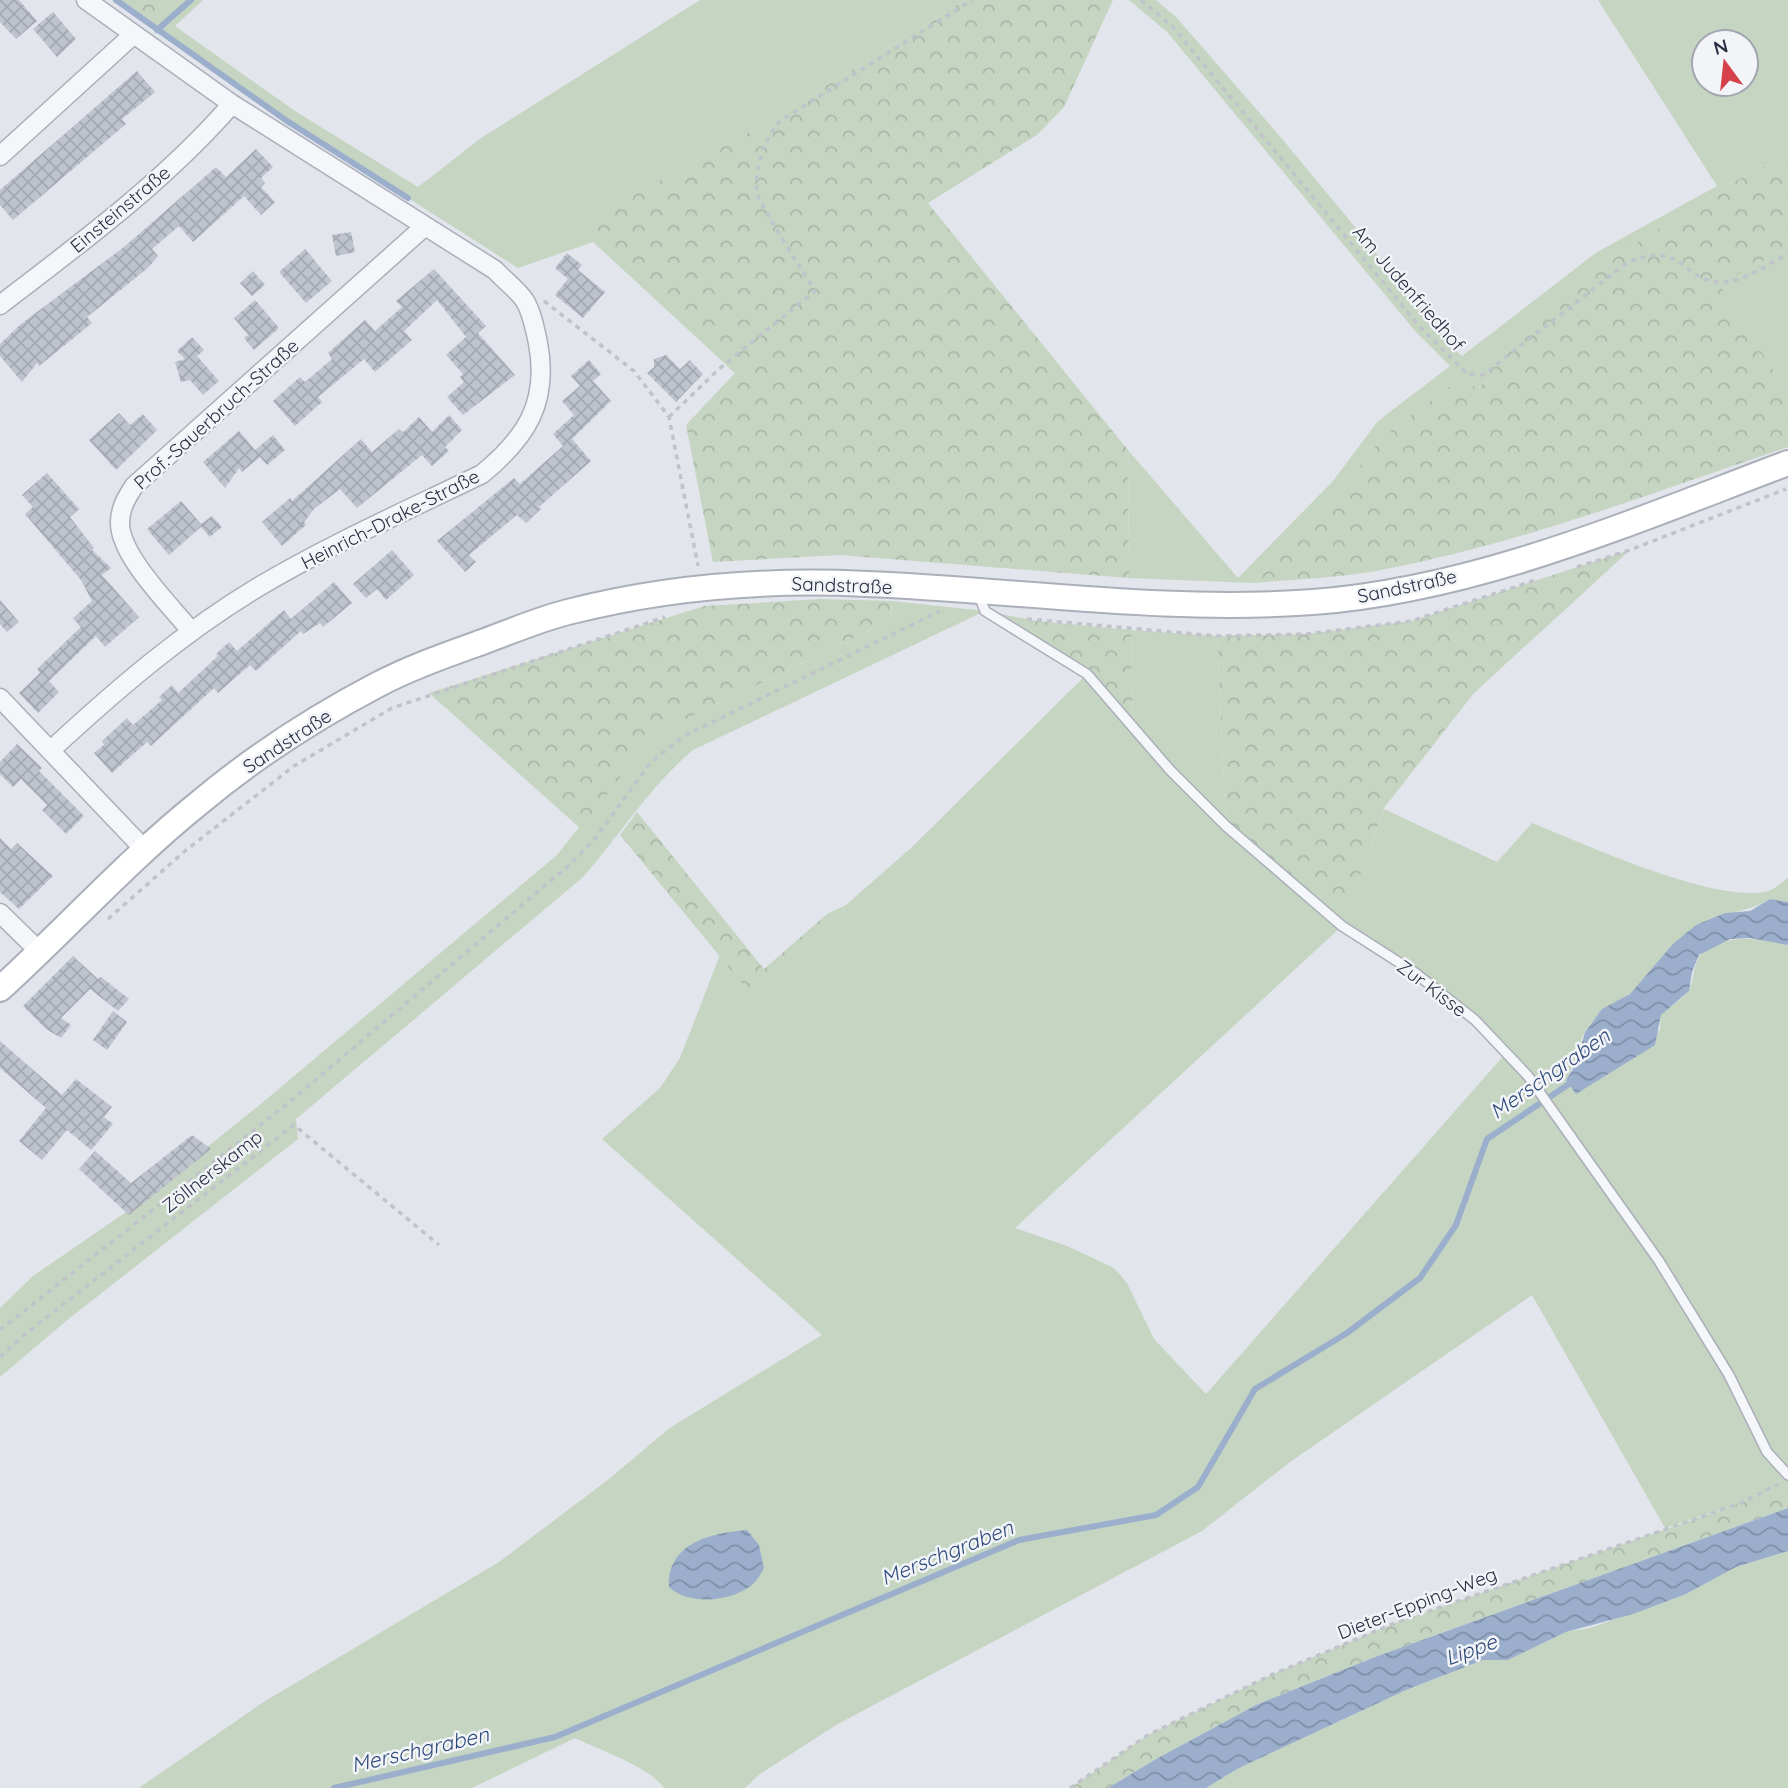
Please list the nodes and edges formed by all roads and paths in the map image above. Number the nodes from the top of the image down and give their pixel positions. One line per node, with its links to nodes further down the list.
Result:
1 (86, 0): 4 (street, Heinrich-Drake-Straße)
2 (972, 0): 11 (path)
3 (1141, 0): 8 (path, Am Judenfriedhof)
4 (134, 34): 5 (street, Heinrich-Drake-Straße); 6 (street)
5 (232, 104): 7 (street, Heinrich-Drake-Straße); 10 (street, Einsteinstraße)
6 (0, 156)
7 (424, 227): 9 (street, Heinrich-Drake-Straße); 20 (street, Prof.-Sauerbruch-Straße)
8 (1788, 254)
9 (524, 300): 11 (path); 20 (street, Heinrich-Drake-Straße)
10 (0, 305)
11 (669, 417): 15 (path)
12 (1788, 463): 16 (main road, Sandstraße)
13 (1788, 489): 14 (path)
14 (1630, 550)
15 (702, 586): 16 (main road, Sandstraße); 24 (main road, Sandstraße)
16 (977, 592): 32 (lane, Zur Kisse)
17 (948, 607): 30 (path)
18 (669, 616): 26 (path)
19 (1023, 619): 21 (path)
20 (191, 631): 23 (street, Heinrich-Drake-Straße)
21 (1217, 636)
22 (0, 698): 23 (street)
23 (51, 750): 24 (street)
24 (145, 850): 27 (main road, Sandstraße)
25 (0, 913): 27 (street)
26 (98, 927)
27 (40, 952): 28 (main road, Sandstraße)
28 (0, 989)
29 (439, 1245): 31 (path, Zöllnerskamp)
30 (0, 1330)
31 (0, 1357)
32 (1788, 1476): 33 (path, Dieter-Epping-Weg)
33 (1070, 1788)

